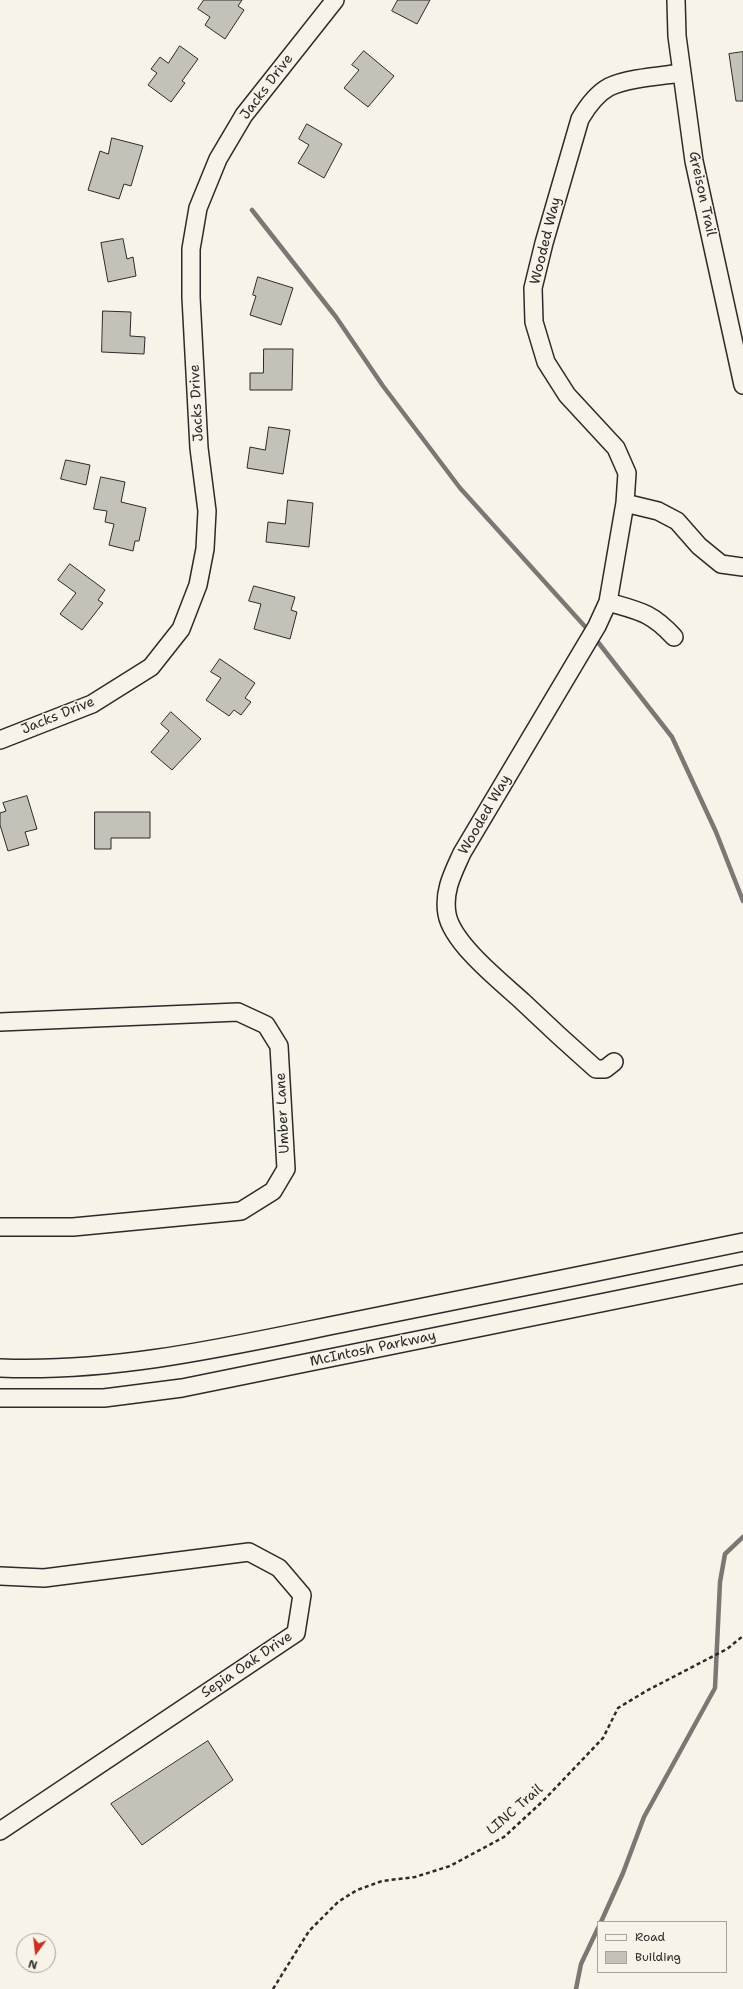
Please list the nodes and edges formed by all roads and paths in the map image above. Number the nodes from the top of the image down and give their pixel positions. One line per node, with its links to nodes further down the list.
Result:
1 (334, 0): 9 (street, Jacks Drive)
2 (676, 0): 3 (street, Greison Trail)
3 (682, 73): 4 (street, Greison Trail); 5 (street, Wooded Way)
4 (743, 385)
5 (625, 503): 6 (street); 7 (street, Wooded Way)
6 (743, 567)
7 (608, 602): 8 (street); 11 (street, Wooded Way)
8 (674, 637)
9 (0, 740)
10 (0, 1022): 12 (street, Umber Lane)
11 (614, 1062)
12 (0, 1227)
13 (743, 1242): 15 (street)
14 (743, 1274): 16 (street, McIntosh Parkway)
15 (0, 1368)
16 (0, 1398)
17 (0, 1576): 19 (street, Sepia Oak Drive)
18 (743, 1636): 20 (path, LINC Trail)
19 (0, 1831)
20 (273, 1989)

